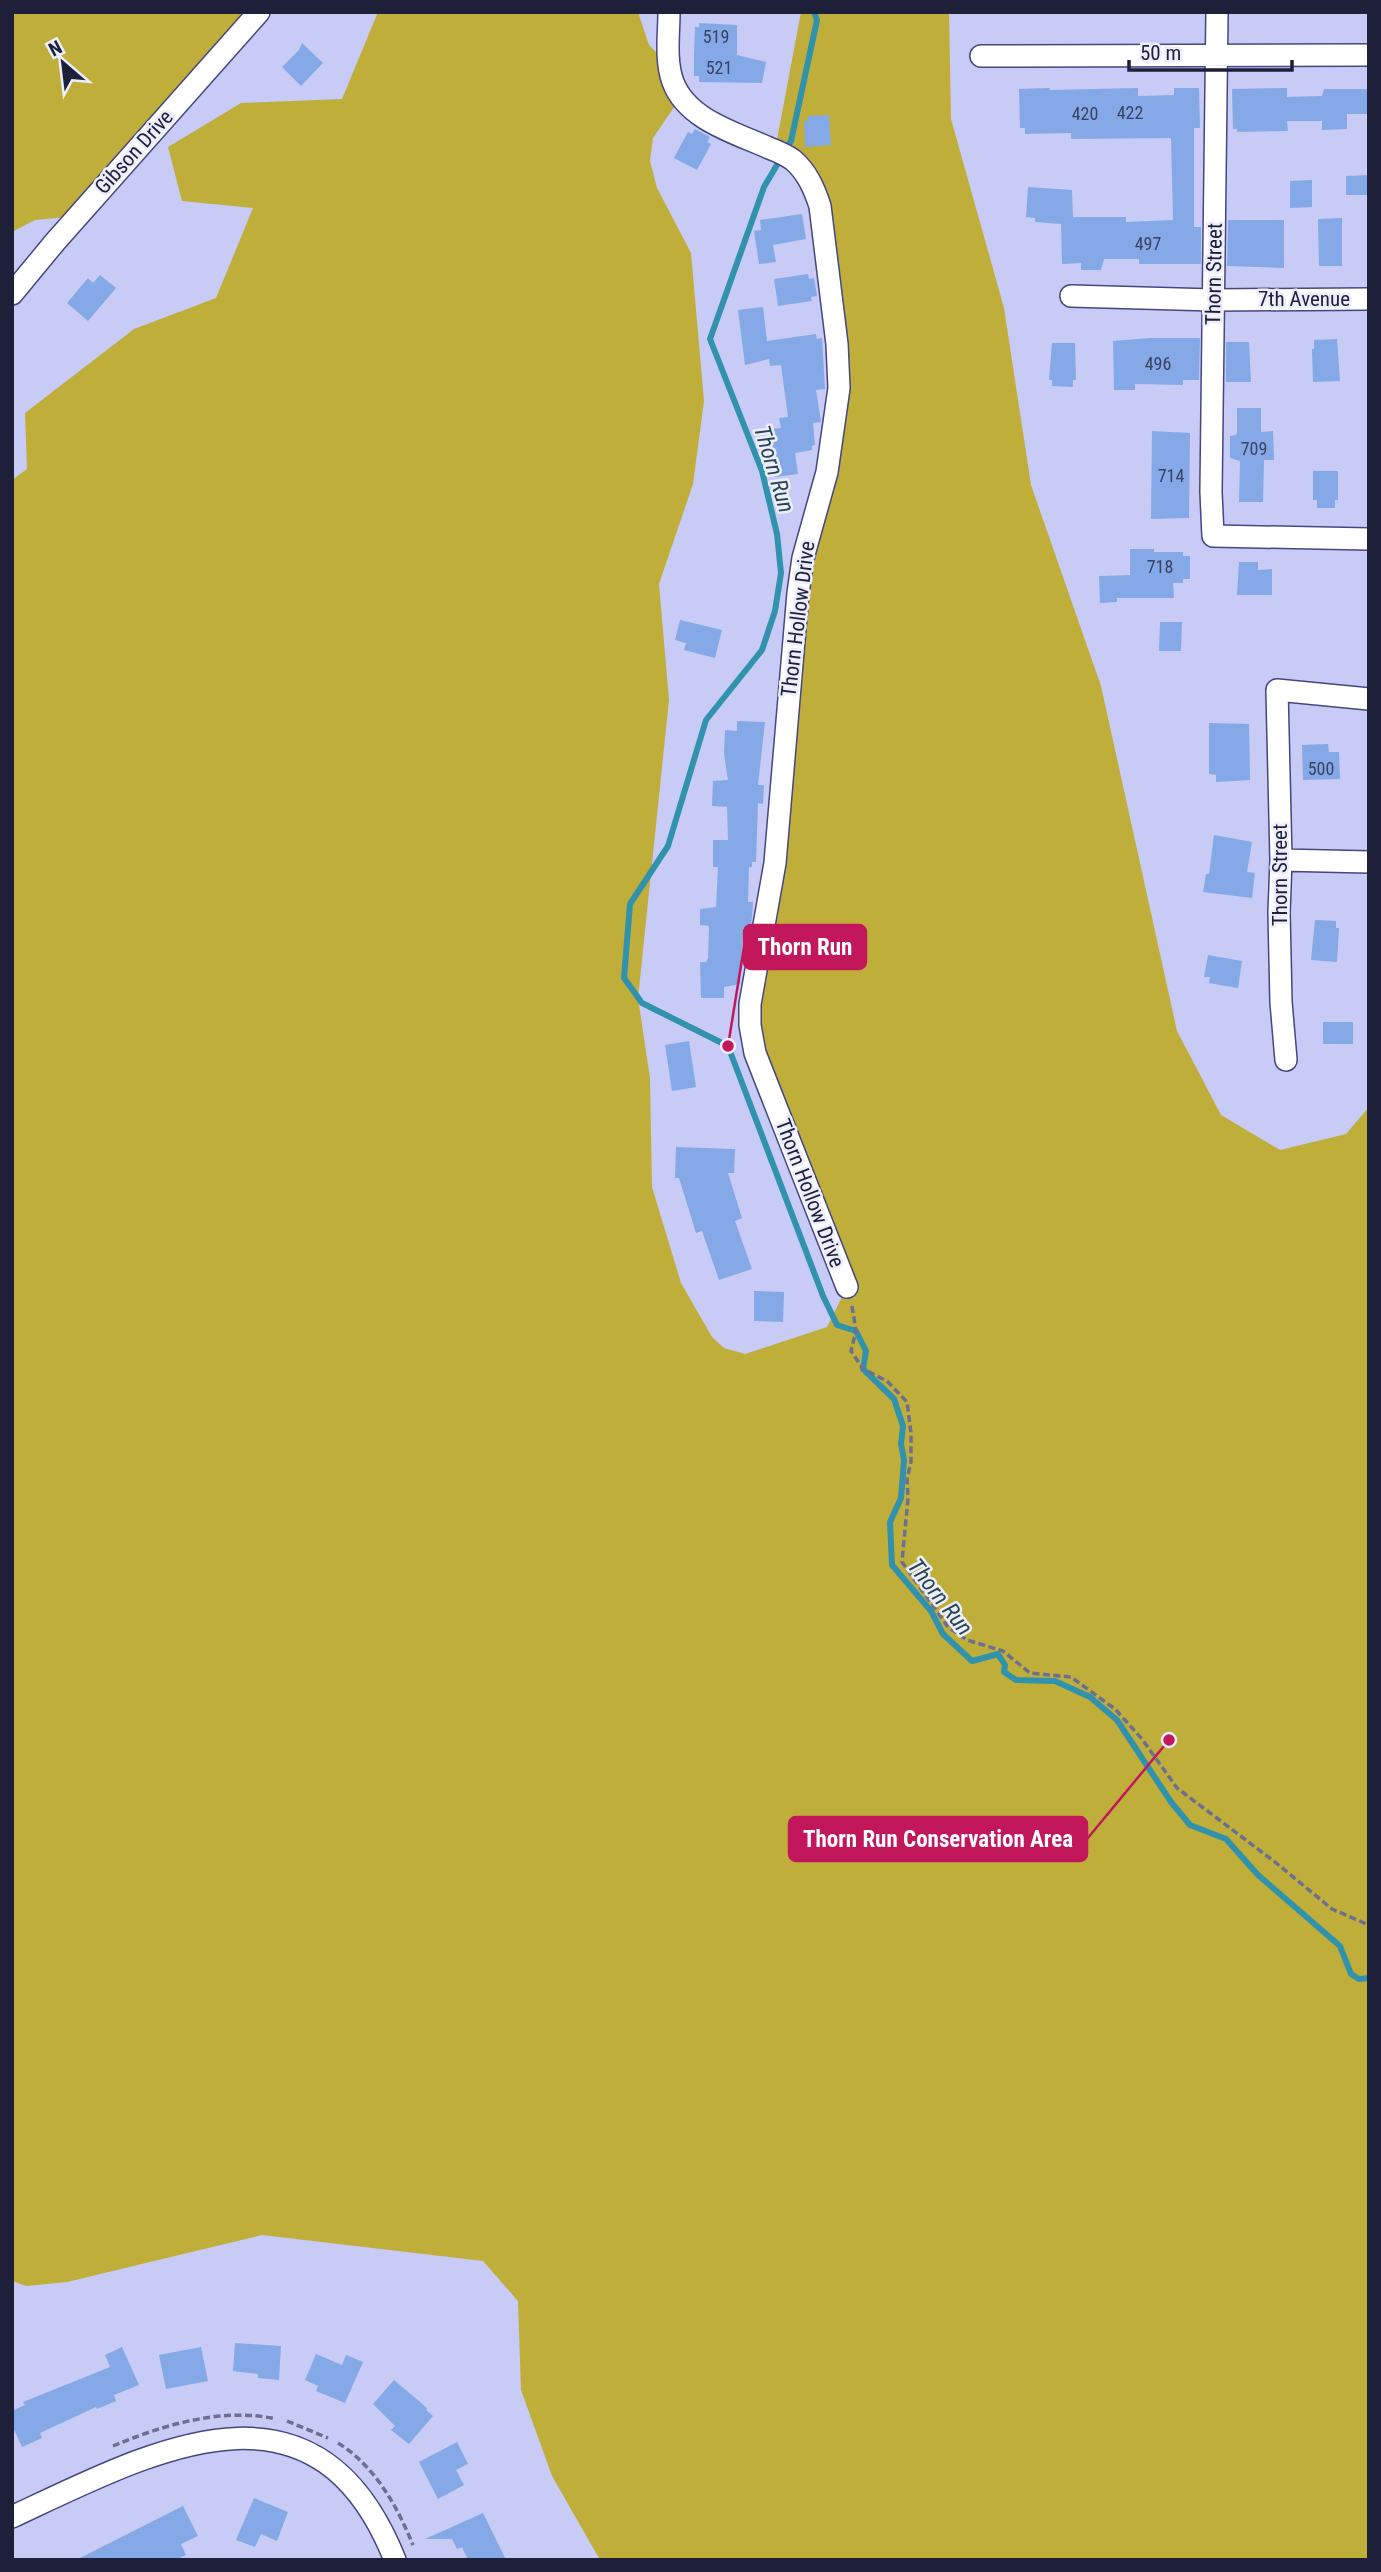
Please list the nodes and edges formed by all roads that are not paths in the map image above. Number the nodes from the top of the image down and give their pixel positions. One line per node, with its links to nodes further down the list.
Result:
1 (259, 12): 7 (street, Gibson Drive)
2 (669, 12): 16 (street, Thorn Hollow Drive)
3 (1217, 12): 4 (street, Thorn Street)
4 (1216, 55): 5 (street); 6 (street); 10 (street, Thorn Street)
5 (1369, 55)
6 (981, 56)
7 (12, 294)
8 (1071, 296): 10 (street, 7th Avenue)
9 (1369, 299): 10 (street, 7th Avenue)
10 (1213, 300): 11 (street, Thorn Street)
11 (1369, 539)
12 (1369, 699): 13 (street, Thorn Street)
13 (1281, 860): 14 (street); 15 (street, Thorn Street)
14 (1369, 862)
15 (1286, 1060)
16 (847, 1287)
17 (12, 2517): 18 (street)
18 (395, 2560)

